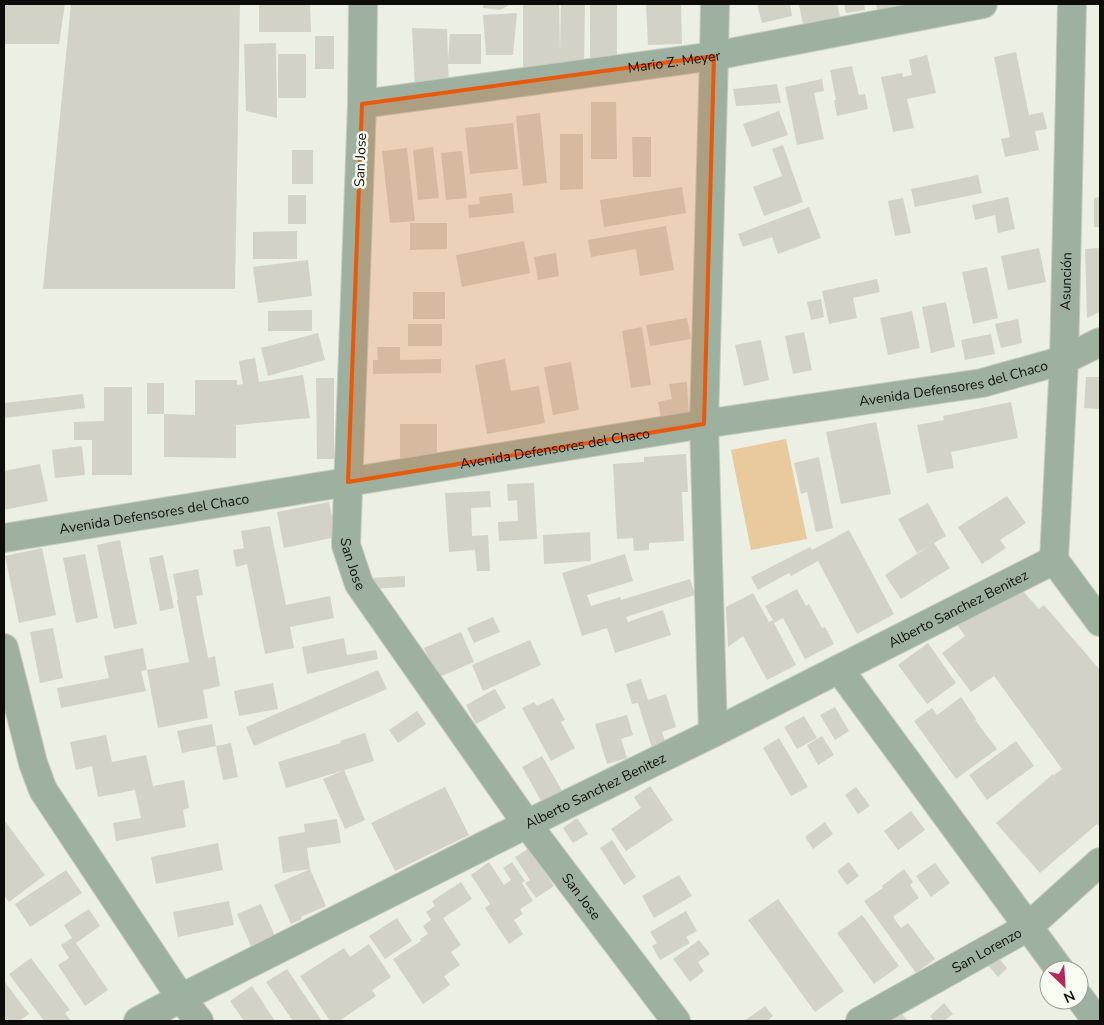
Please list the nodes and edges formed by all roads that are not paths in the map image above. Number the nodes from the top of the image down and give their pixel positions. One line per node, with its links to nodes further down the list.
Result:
1 (363, 4): 6 (street, San Jose)
2 (715, 4): 5 (street)
3 (983, 4): 5 (street, Mario Z. Meyer)
4 (1072, 4): 8 (street, Asunción)
5 (714, 56): 6 (street, Mario Z. Meyer); 9 (street)
6 (362, 104): 10 (street, San Jose)
7 (1100, 342): 8 (street, Avenida Defensores del Chaco)
8 (1064, 360): 9 (street, Avenida Defensores del Chaco); 12 (street, Asunción)
9 (704, 424): 10 (street, Avenida Defensores del Chaco); 16 (street)
10 (348, 482): 11 (street, Avenida Defensores del Chaco); 17 (street, San Jose)
11 (4, 538)
12 (1054, 560): 13 (street); 15 (street, Alberto Sanchez Benitez)
13 (1100, 622)
14 (4, 648): 21 (street)
15 (839, 669): 16 (street, Alberto Sanchez Benitez); 19 (street)
16 (713, 733): 17 (street, Alberto Sanchez Benitez)
17 (527, 824): 21 (street, Alberto Sanchez Benitez); 25 (street, San Jose)
18 (1100, 862): 19 (street, San Lorenzo)
19 (1028, 927): 20 (street); 26 (street, San Lorenzo)
20 (1053, 960)
21 (181, 998): 23 (street, Alberto Sanchez Benitez); 24 (street)
22 (1089, 1010): 27 (street)
23 (138, 1021)
24 (199, 1021)
25 (676, 1021)
26 (860, 1021)
27 (1097, 1021)

